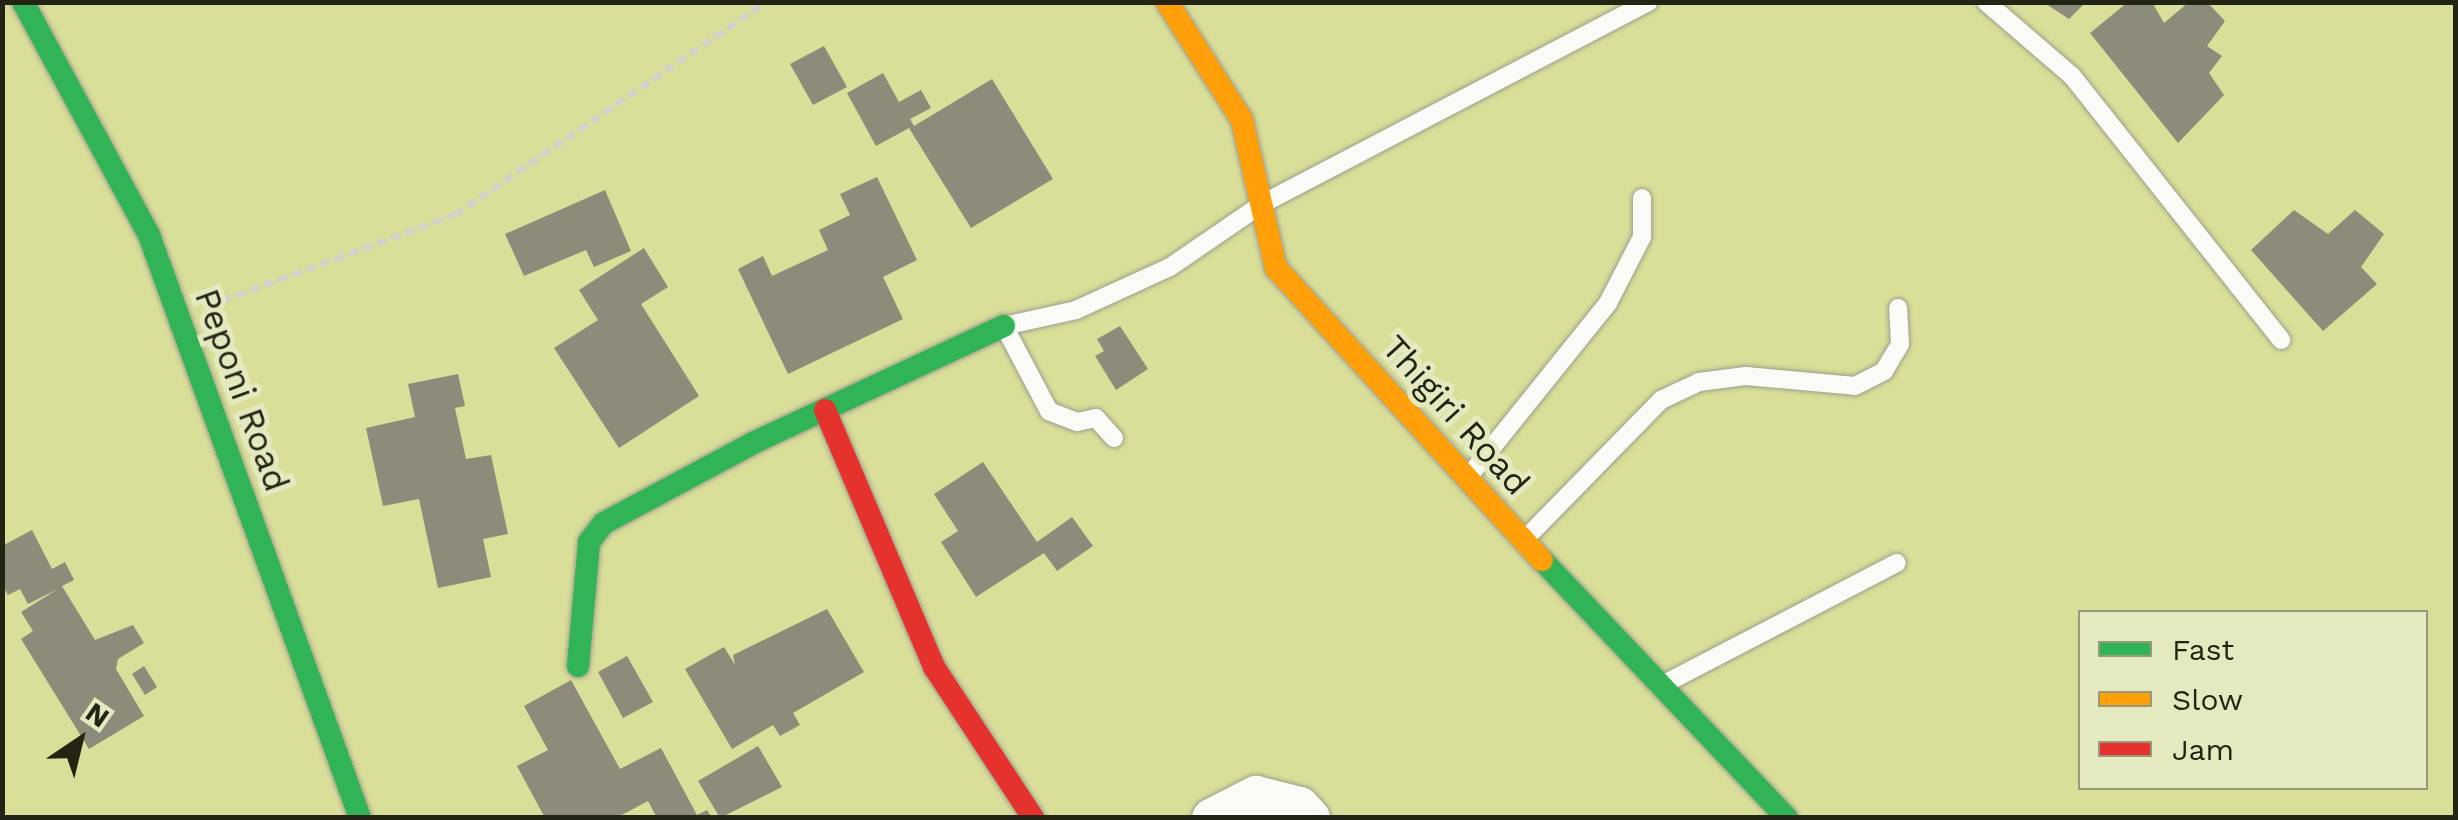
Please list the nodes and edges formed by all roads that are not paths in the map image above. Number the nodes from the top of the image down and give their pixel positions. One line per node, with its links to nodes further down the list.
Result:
1 (23, 2): 17 (street, Peponi Road)
2 (1167, 2): 6 (street, Thigiri Road)
3 (1648, 2): 6 (lane)
4 (1986, 2): 9 (lane)
5 (1642, 198): 12 (lane)
6 (1262, 204): 8 (lane); 12 (street, Thigiri Road)
7 (1898, 308): 13 (lane)
8 (1004, 326): 10 (street); 11 (lane)
9 (2281, 340)
10 (825, 410): 15 (street); 18 (street)
11 (1114, 438)
12 (1466, 480): 13 (street, Thigiri Road)
13 (1524, 541): 16 (street, Thigiri Road)
14 (1897, 563): 16 (lane)
15 (578, 666)
16 (1666, 684): 21 (street, Thigiri Road)
17 (360, 818)
18 (1032, 818)
19 (1211, 818): 20 (street)
20 (1311, 818)
21 (1787, 818)

